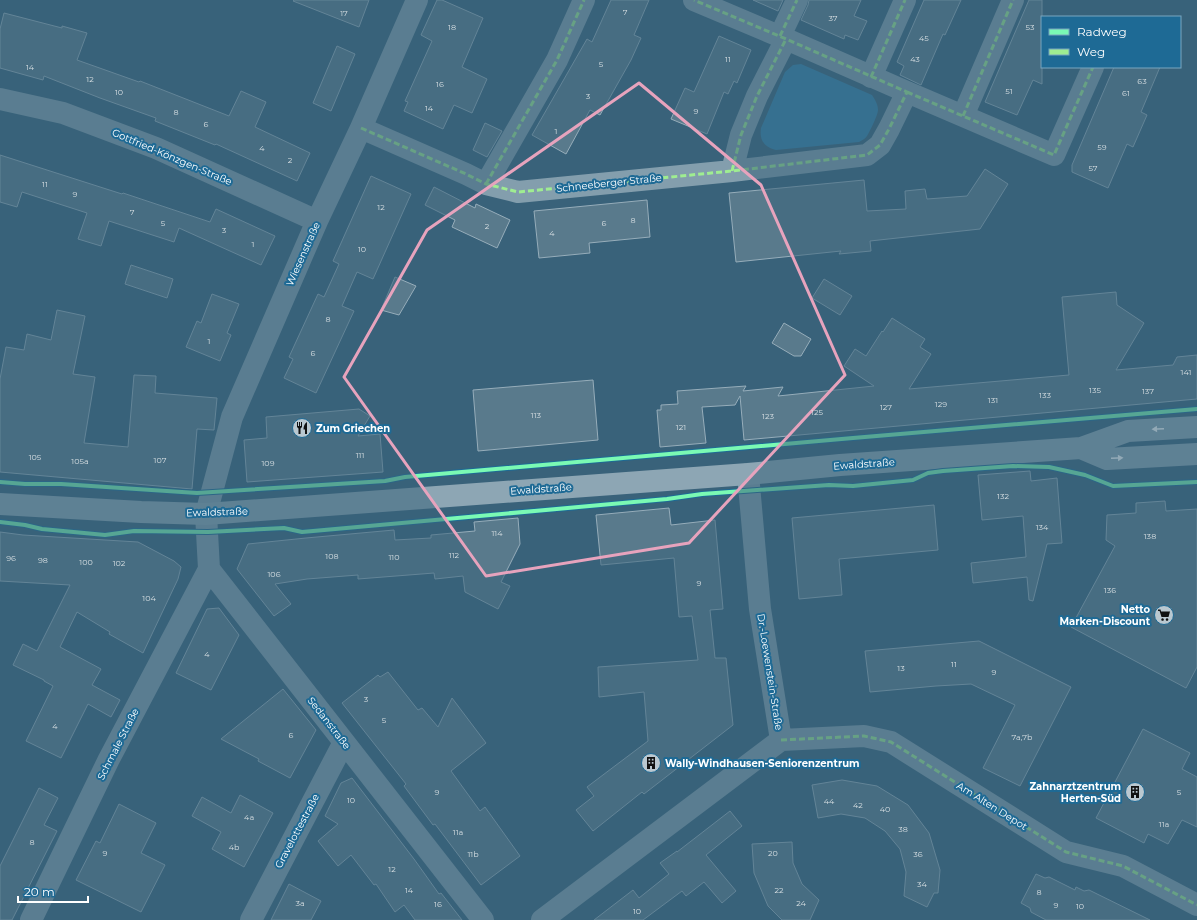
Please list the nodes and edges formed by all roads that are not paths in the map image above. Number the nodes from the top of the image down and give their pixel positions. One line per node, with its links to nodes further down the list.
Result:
1 (417, 0): 13 (street, Wiesenstraße)
2 (584, 0): 15 (street)
3 (694, 0): 7 (street)
4 (797, 0): 7 (street)
5 (905, 0): 9 (street)
6 (1013, 0): 12 (street)
7 (783, 37): 9 (street); 14 (street)
8 (1093, 68): 12 (street)
9 (871, 77): 10 (street)
10 (907, 92): 12 (street); 14 (street, Schneeberger Straße)
11 (0, 99): 16 (street, Gottfried-Könzgen-Straße)
12 (963, 116)
13 (361, 128): 15 (street, Schneeberger Straße); 16 (street, Wiesenstraße)
14 (732, 171): 15 (street, Schneeberger Straße)
15 (486, 184)
16 (317, 221): 22 (street, Wiesenstraße)
17 (1197, 427): 18 (main road, Ewaldstraße, one-way to 18)
18 (1081, 448): 19 (main road, Ewaldstraße, one-way to 19); 20 (main road, Ewaldstraße)
19 (1197, 454)
20 (748, 474): 22 (main road, Ewaldstraße); 24 (street, Dr.-Loewenstein-Straße)
21 (0, 504): 22 (main road, Ewaldstraße)
22 (206, 514): 23 (street)
23 (209, 570): 25 (street, Sedanstraße); 27 (street, Schmale Straße)
24 (781, 740): 26 (street, Am Alten Depot); 30 (street, Dr.-Loewenstein-Straße)
25 (344, 742): 28 (street, Gravelottestraße); 29 (street, Sedanstraße)
26 (1197, 905)
27 (31, 920)
28 (250, 920)
29 (483, 920)
30 (542, 920)

